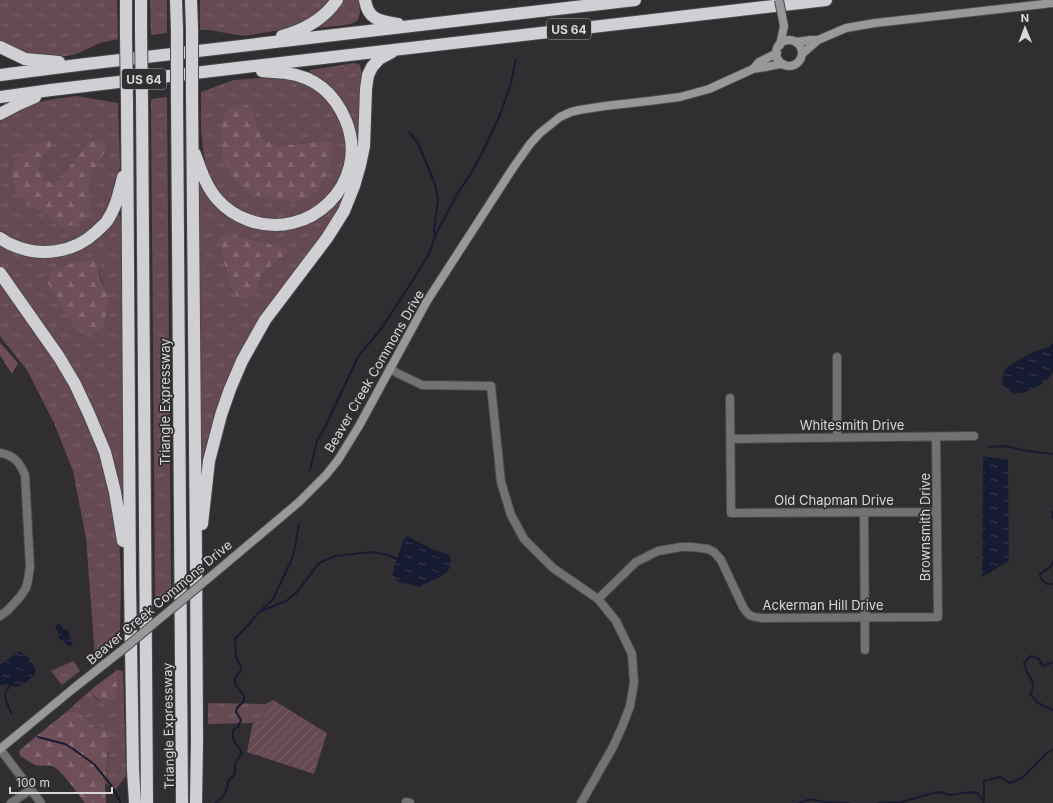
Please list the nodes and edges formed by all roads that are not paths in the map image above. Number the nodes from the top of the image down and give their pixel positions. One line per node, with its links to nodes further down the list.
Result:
1 (126, 0): 29 (highway, bridge)
2 (141, 0): 54 (highway, Triangle Expressway, bridge)
3 (176, 0): 55 (highway, Triangle Expressway, bridge)
4 (191, 0): 28 (highway, bridge)
5 (337, 0): 15 (highway)
6 (365, 0): 11 (highway)
7 (635, 0): 11 (highway, US 64)
8 (779, 0): 12 (street, bridge)
9 (826, 0): 18 (highway, US 64)
10 (1053, 3): 13 (street)
11 (411, 26): 15 (highway, US 64)
12 (784, 26): 14 (street); 17 (street)
13 (818, 40): 14 (street); 19 (street)
14 (794, 42): 17 (street); 19 (street)
15 (250, 44): 20 (highway, US 64)
16 (0, 47): 20 (highway)
17 (779, 49): 21 (street); 23 (street, Beaver Creek Commons Drive)
18 (396, 50): 22 (highway, US 64); 42 (highway)
19 (802, 54): 21 (street)
20 (86, 64): 24 (highway, US 64)
21 (783, 64): 23 (street, Beaver Creek Commons Drive)
22 (237, 68): 25 (highway, US 64); 28 (highway)
23 (753, 69): 33 (street, Beaver Creek Commons Drive)
24 (0, 75)
25 (51, 90): 26 (highway, US 64); 27 (highway)
26 (0, 97)
27 (0, 114)
28 (192, 147): 42 (highway)
29 (127, 160): 30 (highway); 43 (highway)
30 (0, 238)
31 (0, 273): 43 (highway)
32 (837, 357): 36 (street)
33 (390, 368): 44 (street); 49 (street, Beaver Creek Commons Drive, bridge)
34 (730, 398): 38 (street)
35 (974, 436): 37 (street, Whitesmith Drive)
36 (837, 437): 37 (street, Whitesmith Drive); 38 (street, Whitesmith Drive)
37 (936, 437): 41 (street, Brownsmith Drive)
38 (731, 439): 40 (street, Old Chapman Drive)
39 (0, 453): 45 (street)
40 (864, 512): 41 (street, Old Chapman Drive); 46 (street)
41 (937, 512): 47 (street, Brownsmith Drive)
42 (196, 558): 56 (highway)
43 (130, 584): 53 (highway)
44 (598, 599): 46 (street, Ackerman Hill Drive); 57 (street)
45 (0, 616)
46 (864, 617): 47 (street, Ackerman Hill Drive); 48 (street)
47 (938, 617)
48 (865, 650)
49 (0, 749): 50 (street)
50 (30, 790): 51 (street); 52 (street)
51 (11, 803)
52 (41, 803)
53 (135, 803)
54 (147, 803)
55 (182, 803)
56 (196, 803)
57 (581, 803)

